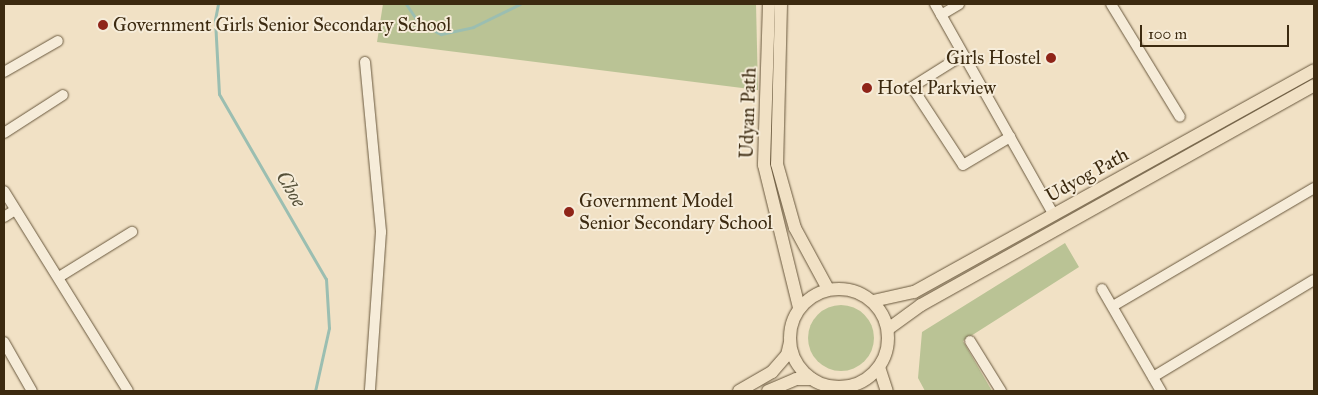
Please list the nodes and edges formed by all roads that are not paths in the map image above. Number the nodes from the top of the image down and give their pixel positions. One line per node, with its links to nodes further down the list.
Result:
1 (769, 4): 29 (main road, Udyan Path)
2 (781, 4): 25 (main road, Udyan Path)
3 (935, 4): 6 (street)
4 (959, 4): 6 (street)
5 (1111, 4): 14 (street)
6 (941, 15): 8 (street)
7 (58, 41): 11 (street)
8 (963, 55): 16 (street); 16 (street)
9 (365, 62): 40 (street)
10 (1314, 70): 20 (main road, Udyog Path)
11 (4, 72)
12 (1314, 85): 30 (main road, Udyog Path)
13 (63, 95): 15 (street)
14 (1180, 117)
15 (4, 133)
16 (1010, 137): 20 (street)
17 (1314, 188): 28 (street)
18 (4, 191): 19 (street)
19 (15, 210): 21 (street); 23 (street)
20 (1054, 215): 27 (main road, Udyog Path)
21 (4, 217)
22 (132, 232): 23 (street)
23 (59, 277): 39 (street)
24 (1314, 280): 35 (street)
25 (828, 289): 27 (main road); 29 (main road)
26 (1102, 289): 28 (street)
27 (873, 301): 30 (main road)
28 (1113, 306): 35 (street)
29 (799, 308): 33 (main road)
30 (888, 330): 34 (main road)
31 (970, 340): 44 (street)
32 (4, 342): 38 (street)
33 (790, 342): 36 (main road); 41 (main road)
34 (879, 368): 37 (main road); 43 (main road)
35 (1153, 377): 45 (street)
36 (812, 379): 37 (main road); 42 (main road)
37 (851, 389)
38 (32, 391)
39 (128, 391)
40 (370, 391)
41 (738, 391)
42 (768, 391)
43 (887, 391)
44 (1001, 391)
45 (1161, 391)

